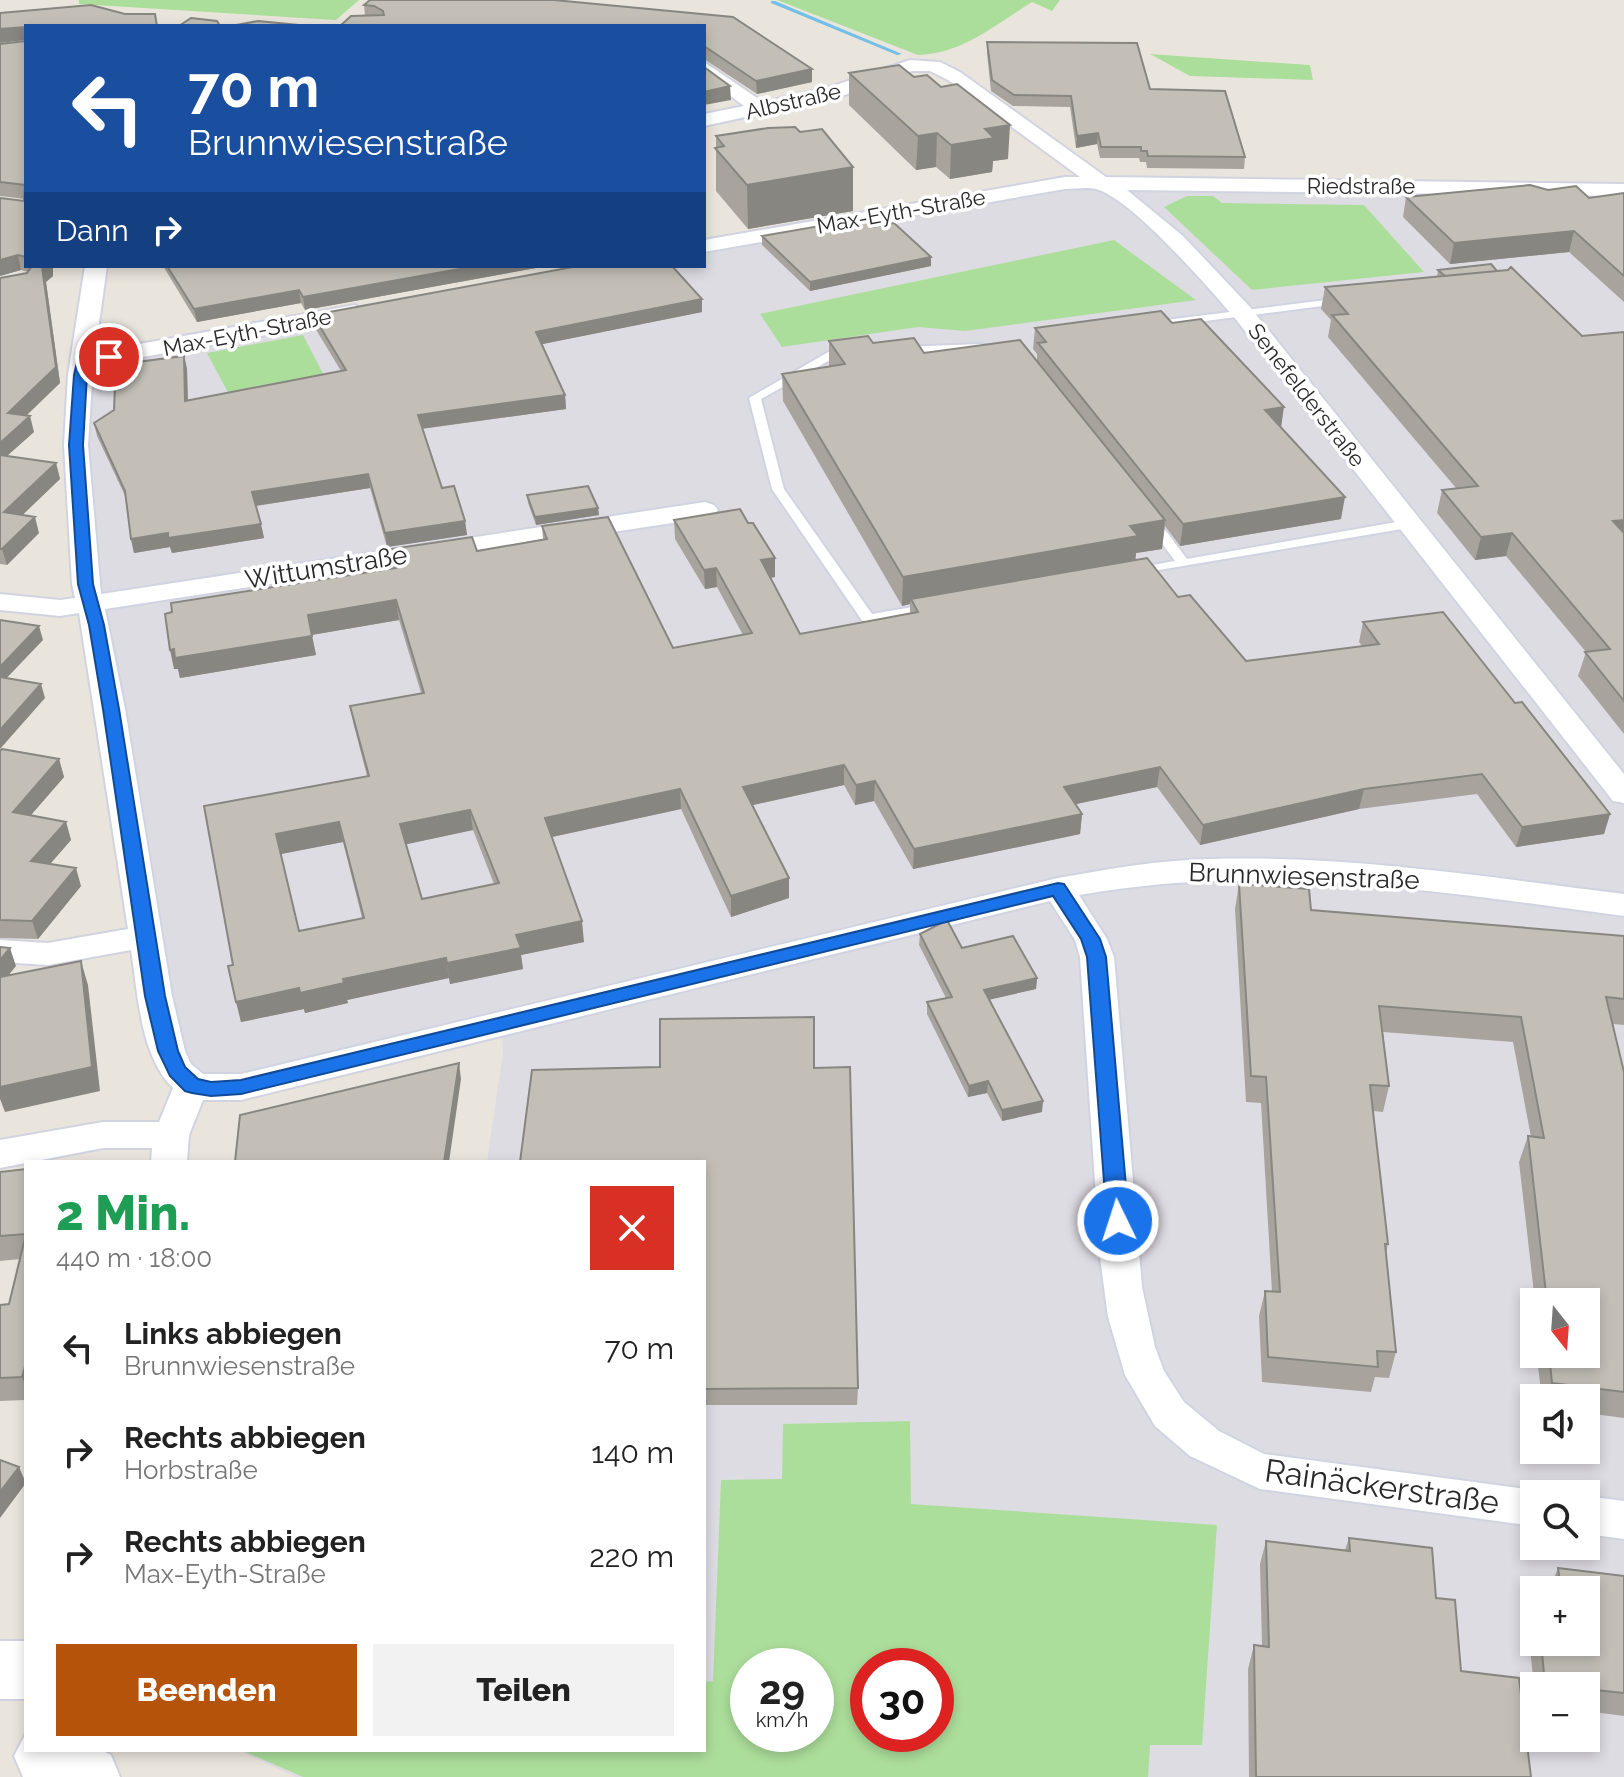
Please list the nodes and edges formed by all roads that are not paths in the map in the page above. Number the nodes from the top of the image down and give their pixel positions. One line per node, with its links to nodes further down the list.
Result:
1 (925, 64): 3 (street, Albstraße); 5 (street, Senefelderstraße)
2 (706, 68): 3 (street)
3 (760, 109): 4 (street, Albstraße)
4 (706, 120)
5 (1099, 182): 6 (street, Riedstraße); 7 (street, Max-Eyth-Straße); 11 (street, Senefelderstraße)
6 (1624, 190)
7 (706, 246)
8 (96, 268): 16 (street)
9 (1361, 299): 11 (lane)
10 (382, 307): 16 (street, Max-Eyth-Straße)
11 (1242, 312): 12 (lane); 19 (street, Senefelderstraße)
12 (1134, 328)
13 (997, 346): 15 (lane)
14 (864, 351): 24 (lane)
15 (879, 351)
16 (82, 361): 23 (street)
17 (705, 510): 23 (street, Wittumstraße)
18 (1147, 517): 20 (lane)
19 (1408, 524): 20 (lane); 25 (street, Senefelderstraße)
20 (1183, 563): 21 (lane)
21 (1123, 574)
22 (0, 602): 23 (street, Wittumstraße)
23 (90, 604): 28 (street)
24 (943, 606)
25 (1624, 794)
26 (1058, 889): 27 (street, Brunnwiesenstraße); 30 (street, Brunnwiesenstraße); 33 (street, Rainäckerstraße)
27 (1624, 905)
28 (145, 937): 29 (street); 30 (street)
29 (0, 951)
30 (192, 1085): 31 (street)
31 (170, 1148): 32 (street)
32 (0, 1154)
33 (1520, 1506)
34 (1600, 1517): 35 (street)
35 (1624, 1520)
36 (0, 1670): 37 (main road)
37 (24, 1670)

